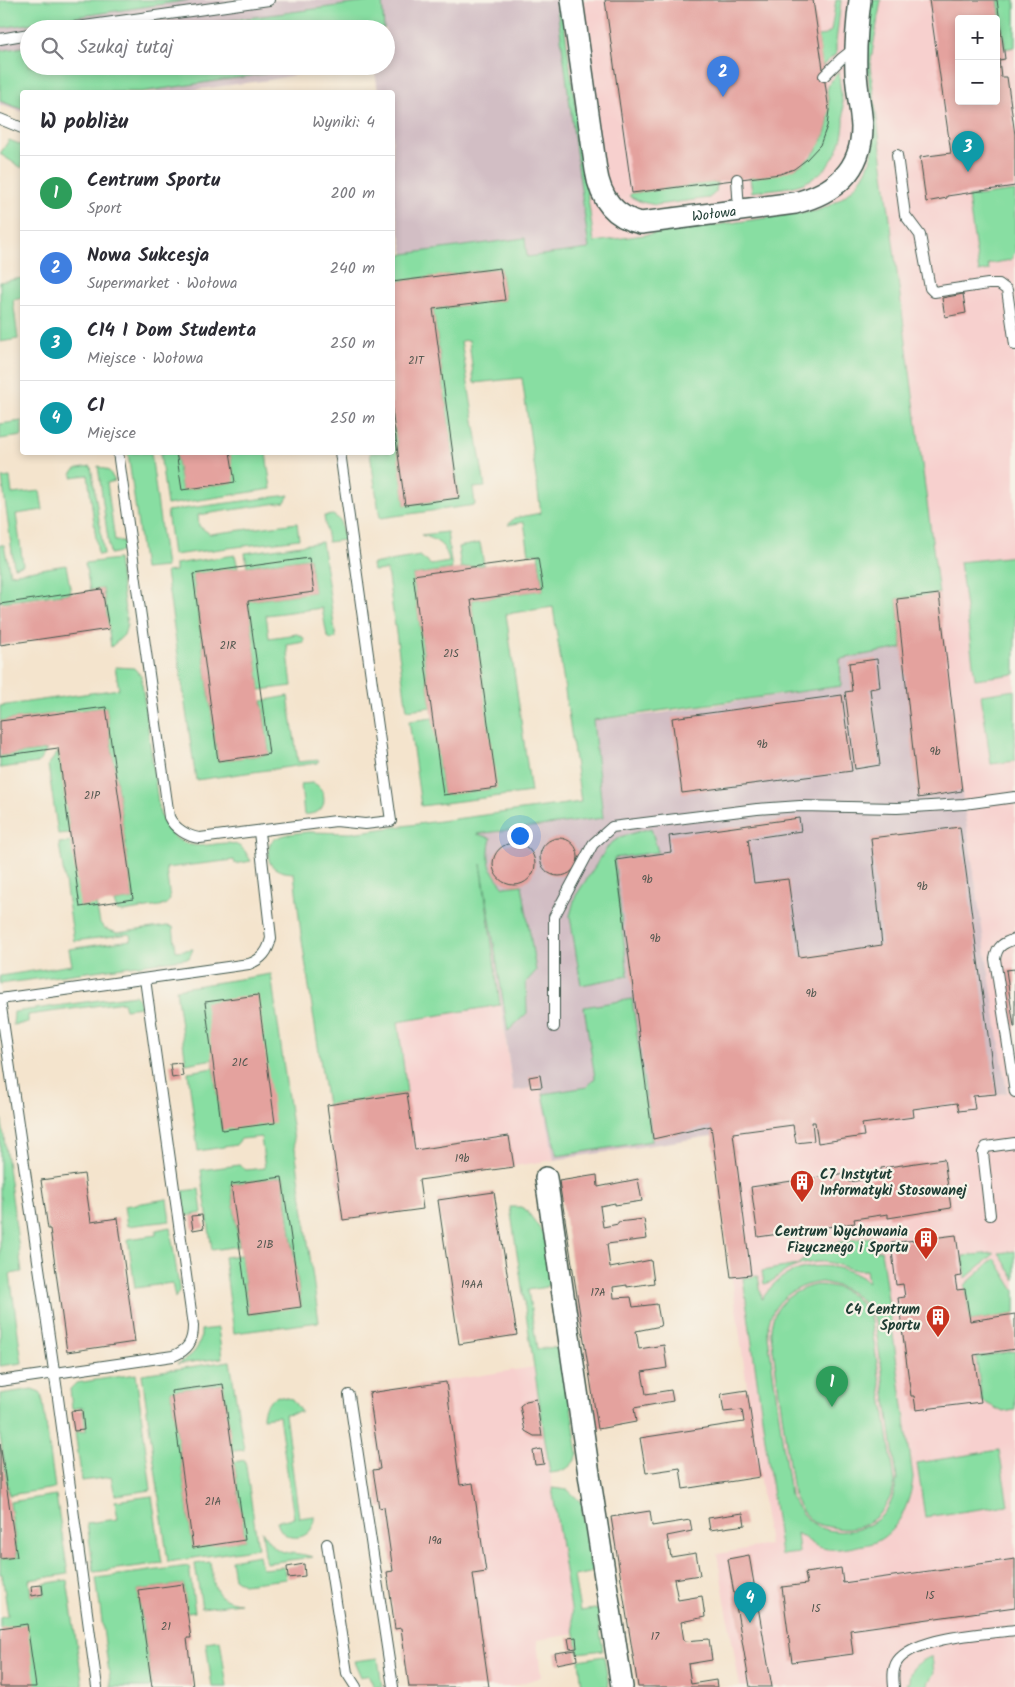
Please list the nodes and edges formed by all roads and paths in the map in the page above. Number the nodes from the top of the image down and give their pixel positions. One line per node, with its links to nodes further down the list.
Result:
1 (269, 0): 4 (lane)
2 (572, 0): 13 (street, Wołowa)
3 (860, 0): 7 (street, Wołowa)
4 (127, 20)
5 (20, 36): 6 (lane)
6 (0, 39)
7 (856, 48): 8 (lane); 13 (street, Wołowa)
8 (824, 76)
9 (0, 119): 10 (lane)
10 (20, 127)
11 (897, 155): 14 (lane)
12 (737, 179): 13 (lane)
13 (740, 211)
14 (1015, 345)
15 (118, 455): 18 (lane)
16 (340, 455): 18 (lane)
17 (1015, 797): 22 (lane)
18 (259, 832): 20 (lane)
19 (1015, 939): 23 (lane)
20 (145, 978): 21 (lane); 27 (lane)
21 (0, 1000): 27 (lane)
22 (554, 1027)
23 (1015, 1092)
24 (1015, 1143): 26 (lane)
25 (546, 1178): 35 (street)
26 (990, 1215)
27 (54, 1373): 28 (lane); 32 (lane)
28 (0, 1381)
29 (349, 1395): 34 (lane)
30 (327, 1544): 33 (lane)
31 (1015, 1630): 36 (lane)
32 (97, 1687)
33 (356, 1687)
34 (392, 1687)
35 (622, 1687)
36 (894, 1687)

